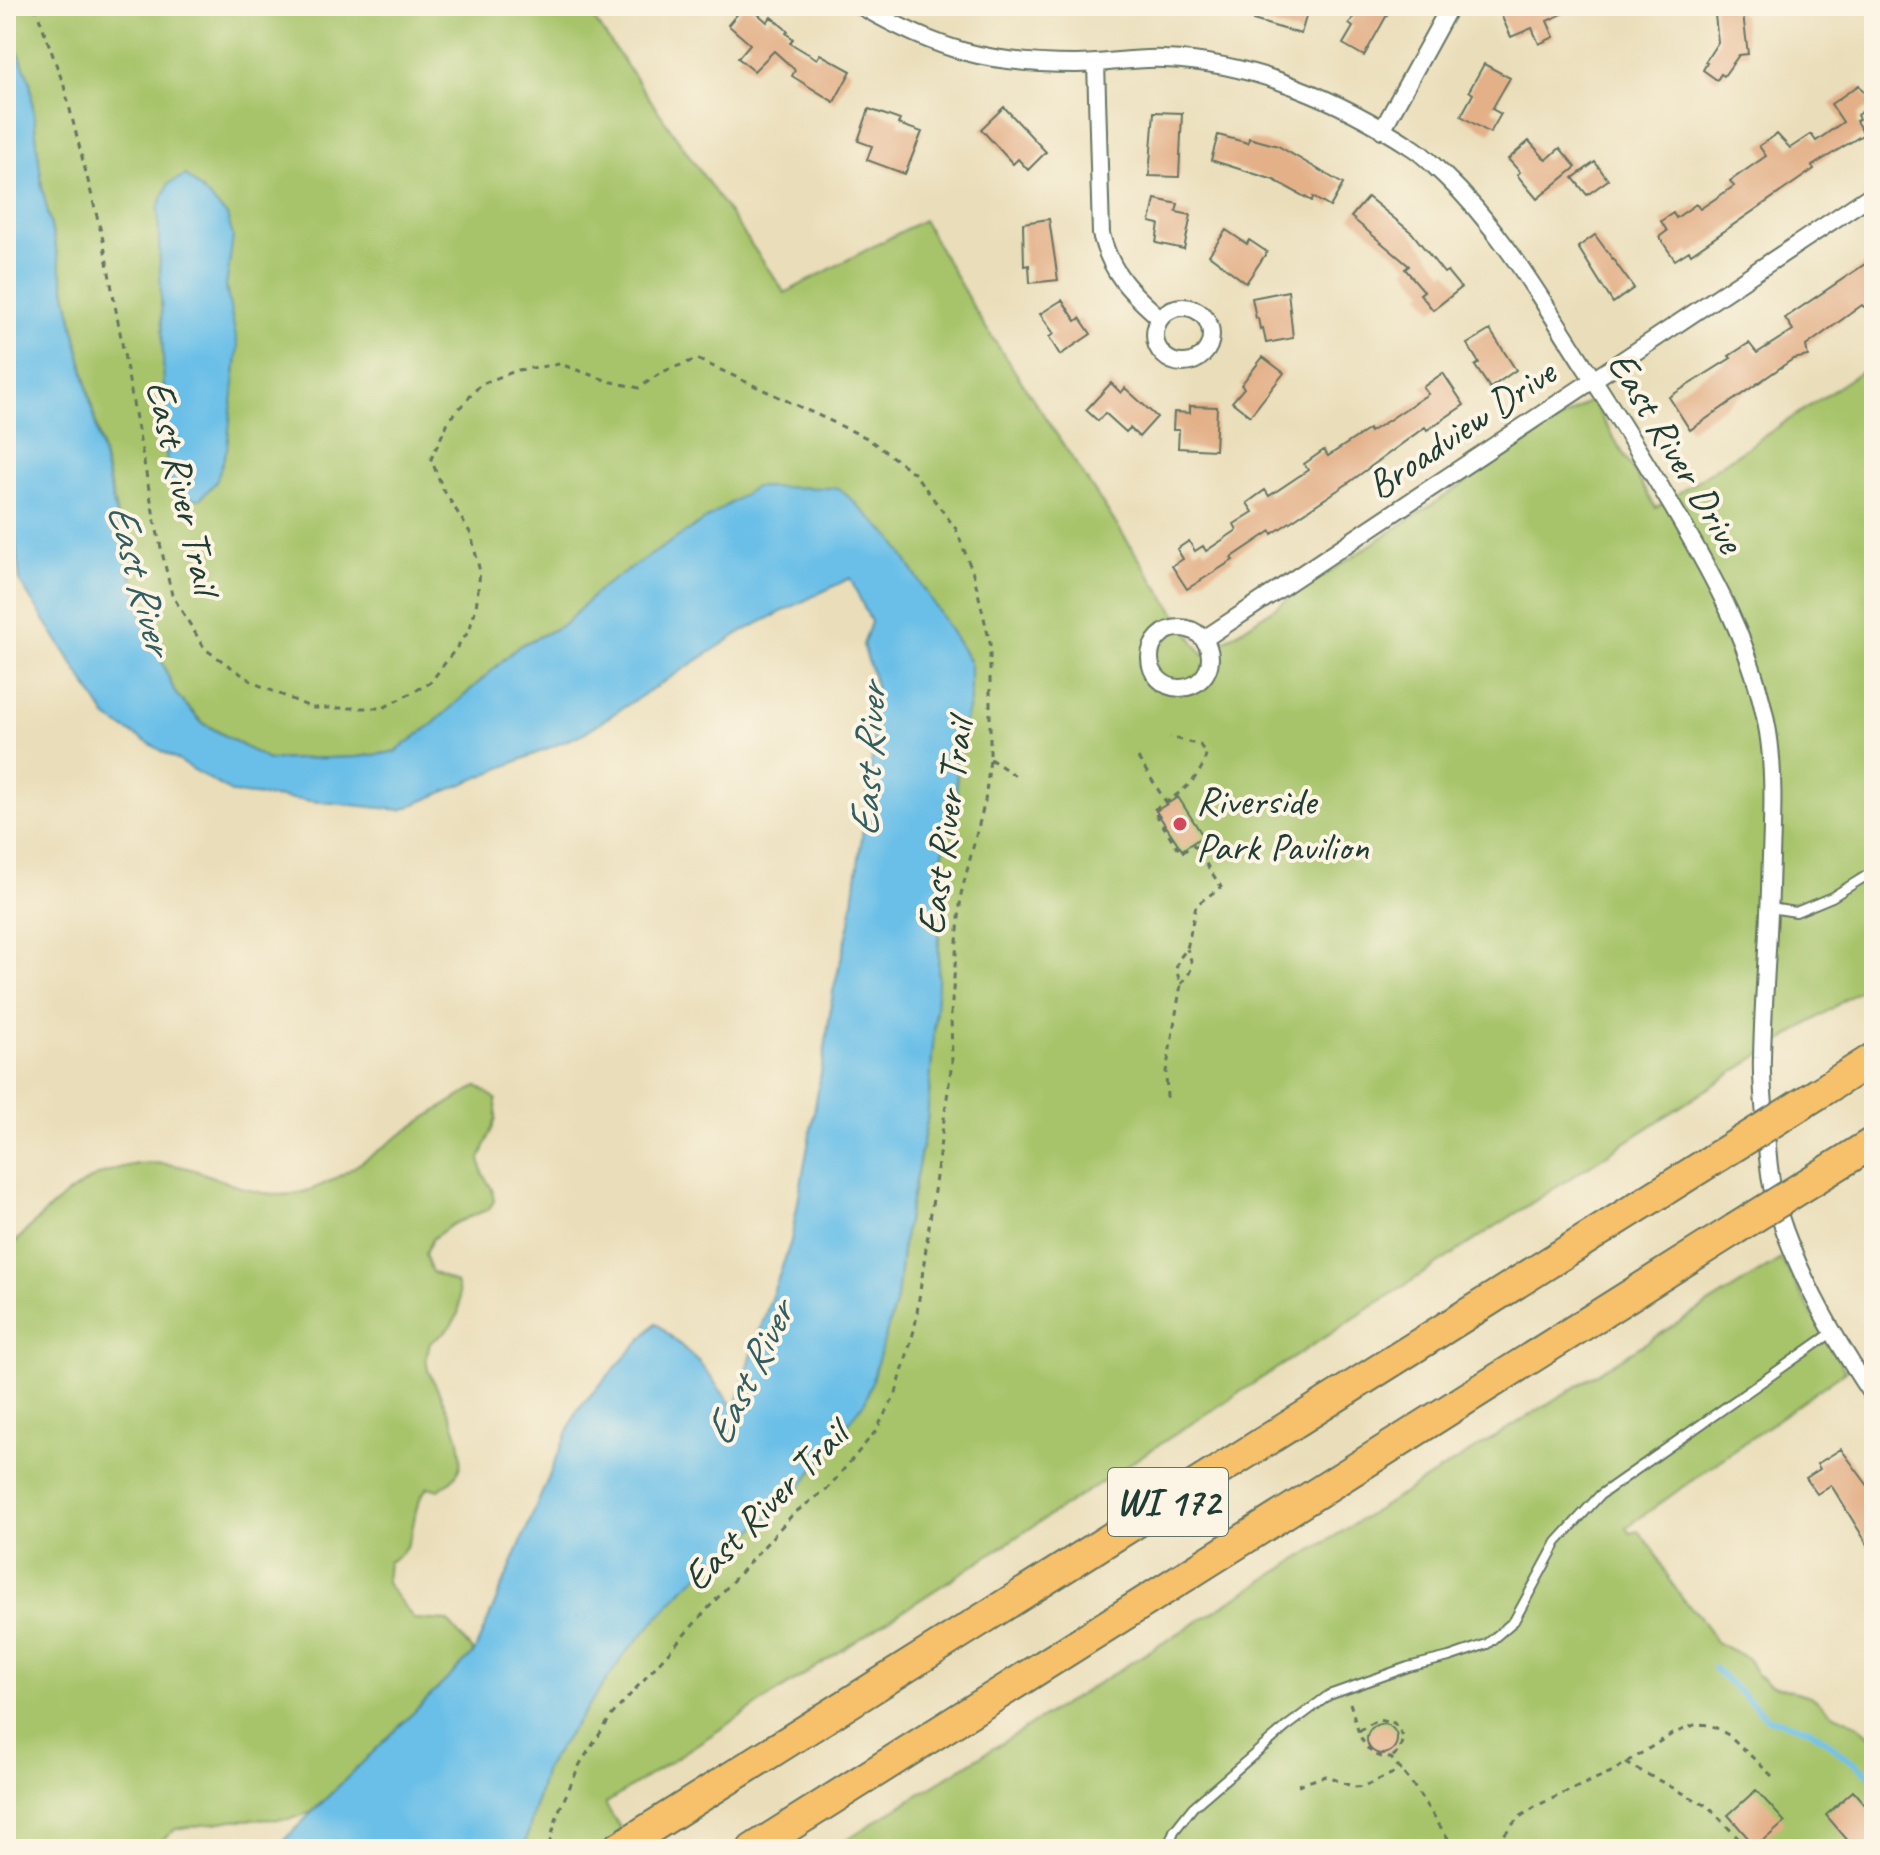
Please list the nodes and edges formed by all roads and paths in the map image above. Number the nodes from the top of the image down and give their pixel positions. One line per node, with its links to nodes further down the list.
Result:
1 (35, 6): 12 (path, East River Trail)
2 (861, 6): 4 (street, East River Drive)
3 (1450, 6): 5 (street)
4 (1096, 63): 5 (street, East River Drive); 7 (street)
5 (1382, 130): 8 (street, East River Drive)
6 (1874, 193): 8 (street, Broadview Drive)
7 (1160, 318)
8 (1595, 381): 9 (street, Broadview Drive); 16 (street, East River Drive)
9 (1204, 639)
10 (1170, 737): 14 (path)
11 (1138, 758): 14 (path)
12 (990, 759): 13 (path); 31 (path, East River Trail)
13 (1016, 776)
14 (1166, 802): 17 (path)
15 (1874, 871): 16 (lane)
16 (1769, 908): 22 (street, East River Drive)
17 (1187, 949): 18 (path); 18 (path)
18 (1181, 984): 20 (path)
19 (1874, 1058): 32 (highway, WI 172, bridge)
20 (1167, 1098)
21 (1874, 1142): 33 (highway, WI 172, bridge)
22 (1833, 1332): 23 (street, East River Drive); 24 (lane)
23 (1874, 1398)
24 (1346, 1689): 25 (path); 34 (lane)
25 (1359, 1731): 26 (path); 26 (path)
26 (1391, 1758): 28 (path)
27 (1626, 1763): 29 (path); 36 (path); 37 (path)
28 (1402, 1769): 30 (path); 35 (path)
29 (1772, 1776)
30 (1298, 1785)
31 (548, 1849)
32 (617, 1849)
33 (753, 1849)
34 (1167, 1849)
35 (1455, 1849)
36 (1486, 1849)
37 (1748, 1849)

